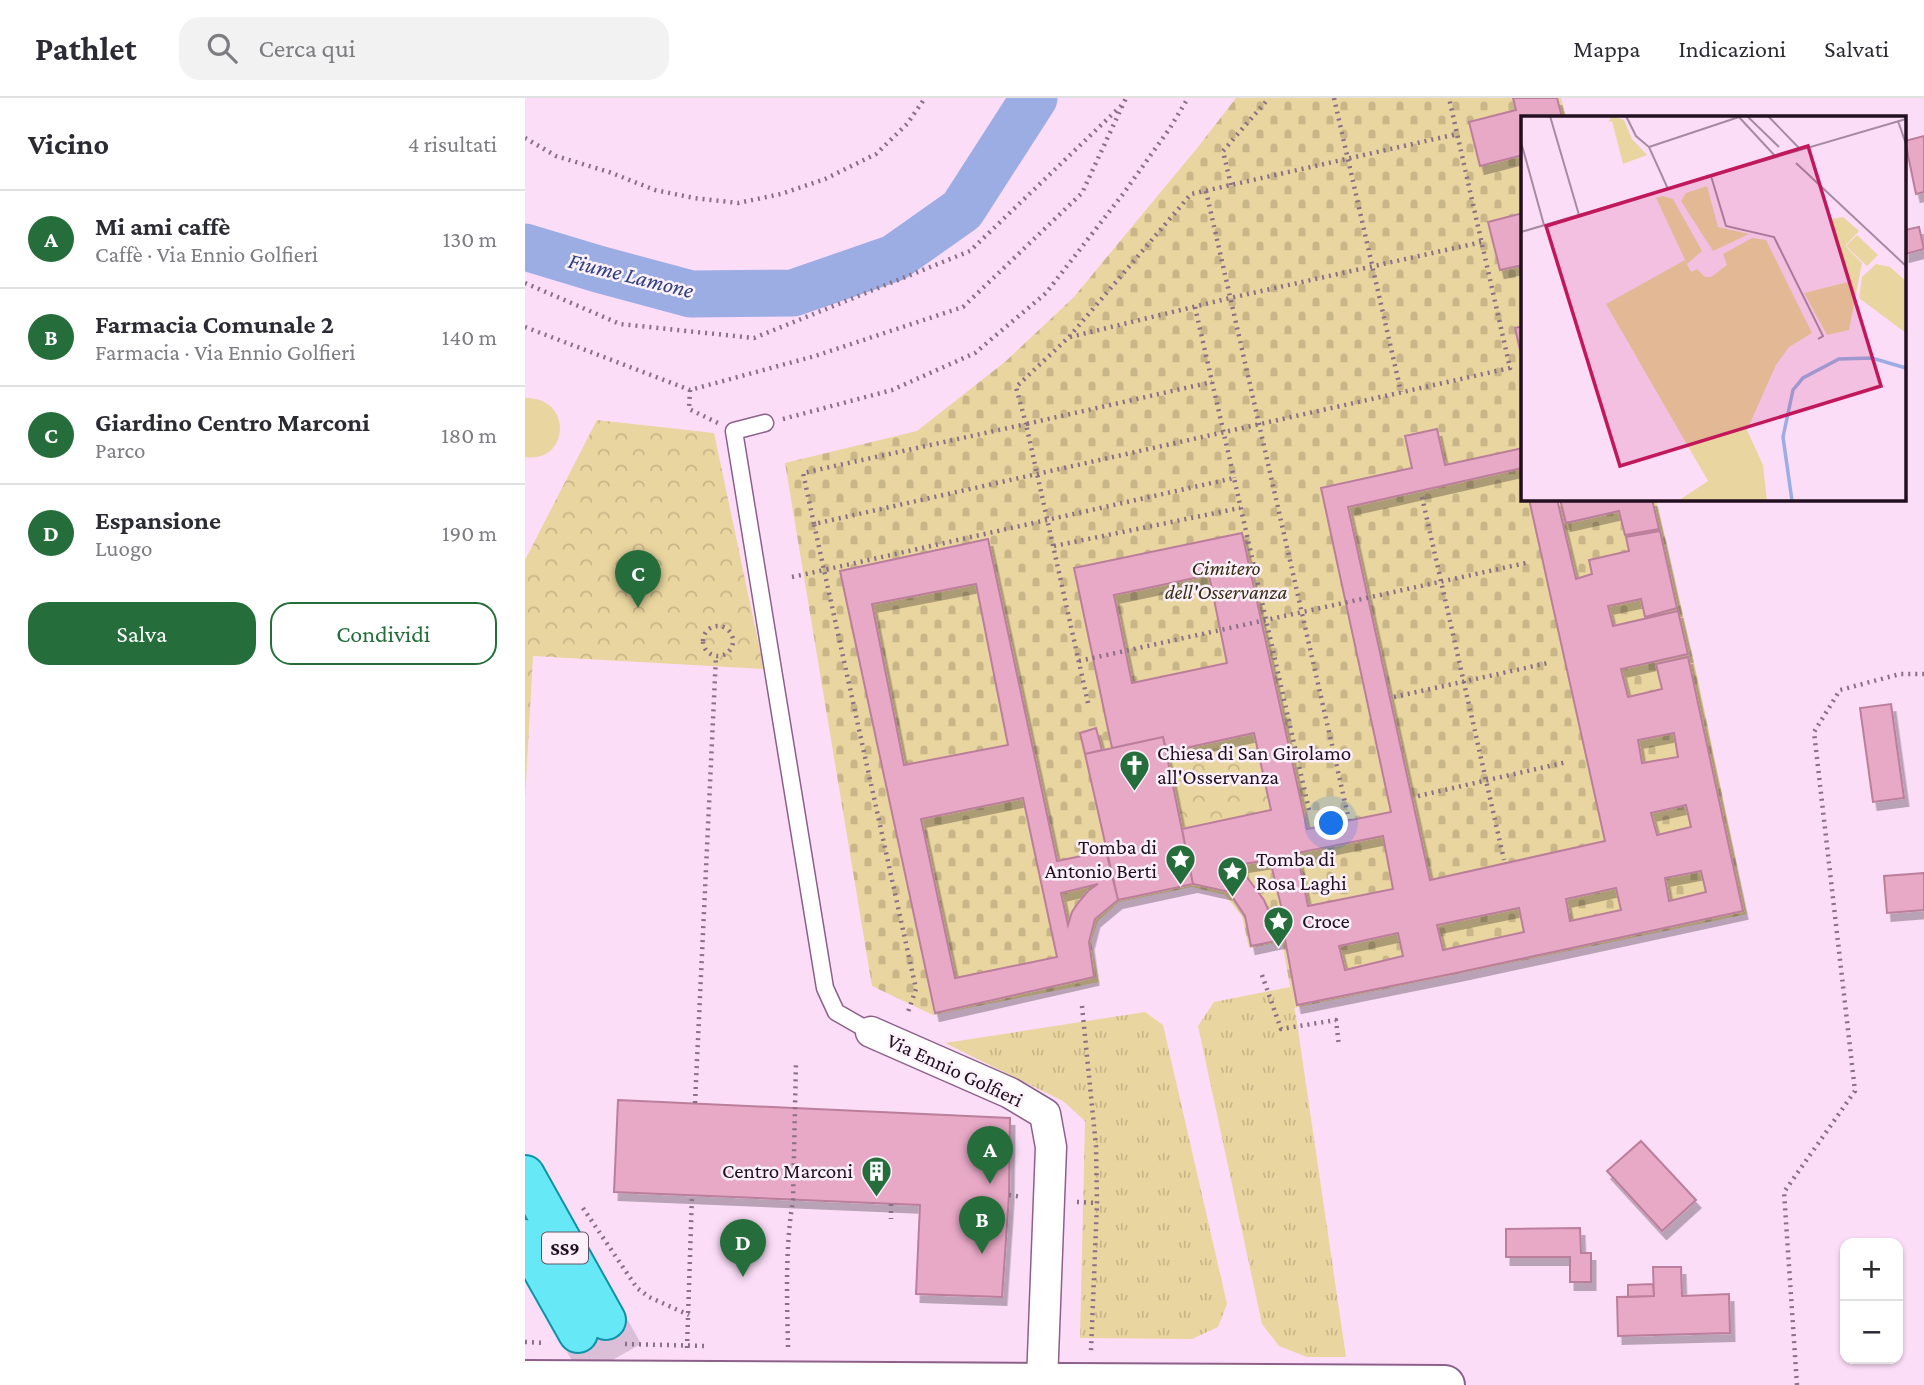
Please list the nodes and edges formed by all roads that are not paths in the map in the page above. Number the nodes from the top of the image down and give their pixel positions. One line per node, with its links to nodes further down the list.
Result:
1 (771, 422): 2 (lane, Via Ennio Golfieri)
2 (871, 1031): 7 (street, Via Ennio Golfieri)
3 (525, 1175): 4 (main road, SS9)
4 (525, 1239)
5 (694, 1370): 7 (street); 8 (street)
6 (525, 1380): 8 (street)
7 (1042, 1382): 9 (street)
8 (565, 1383)
9 (1272, 1384): 10 (street)
10 (1445, 1385)

